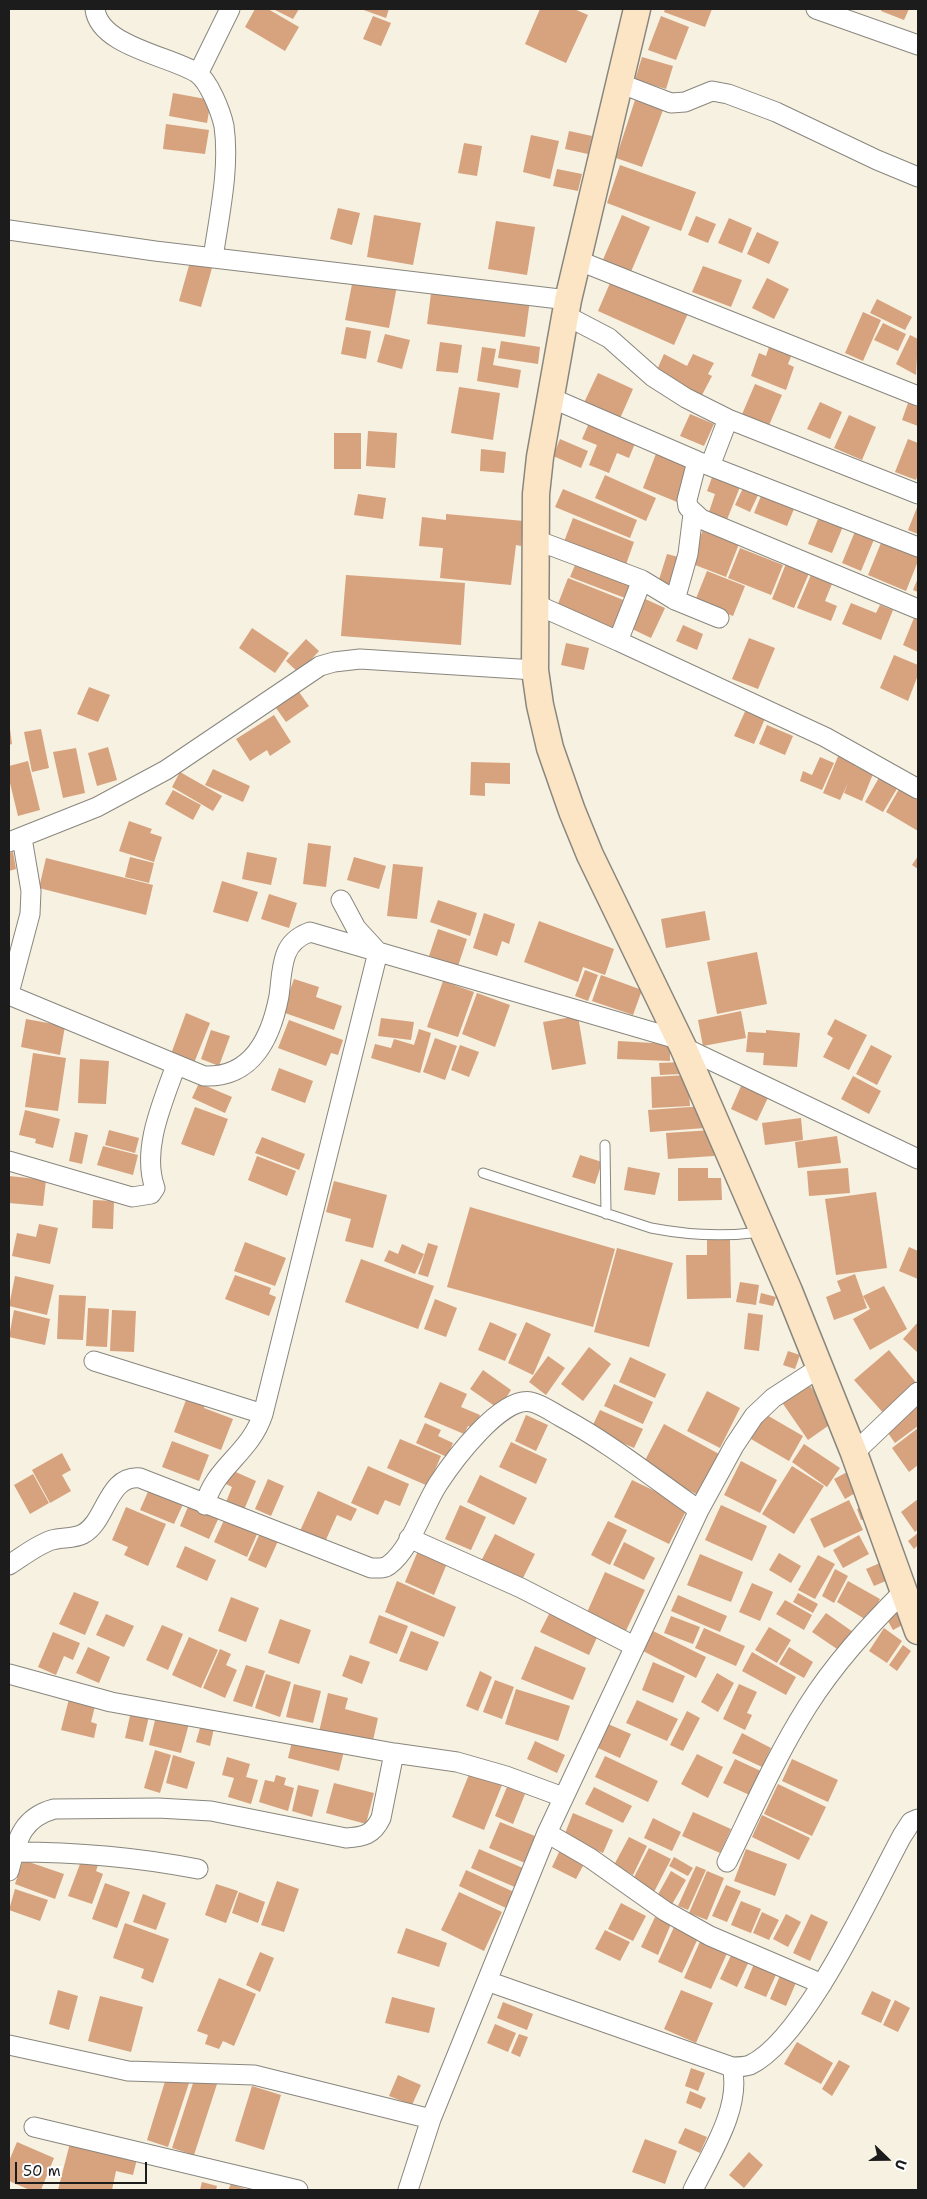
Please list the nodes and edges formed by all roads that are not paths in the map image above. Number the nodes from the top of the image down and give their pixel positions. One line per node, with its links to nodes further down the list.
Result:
1 (95, 9): 6 (street)
2 (230, 9): 6 (street)
3 (637, 9): 7 (street)
4 (816, 9): 5 (street)
5 (918, 45)
6 (198, 74): 10 (street)
7 (619, 83): 8 (street); 11 (street)
8 (918, 177)
9 (9, 230): 10 (street)
10 (213, 258): 12 (street)
11 (578, 260): 12 (street); 13 (street)
12 (567, 308): 14 (street); 15 (street)
13 (918, 396)
14 (549, 397): 16 (street); 19 (street)
15 (728, 419): 16 (street); 17 (street)
16 (704, 463): 18 (street); 20 (street)
17 (918, 494)
18 (694, 514): 22 (street); 24 (street)
19 (536, 540): 21 (street); 23 (street)
20 (918, 547)
21 (642, 580): 22 (street); 26 (street)
22 (675, 600): 25 (street)
23 (535, 604): 26 (street); 27 (street)
24 (918, 609)
25 (719, 618)
26 (618, 641): 28 (street)
27 (535, 670): 29 (street); 33 (street)
28 (918, 789)
29 (15, 840): 32 (street)
30 (342, 900): 31 (street)
31 (378, 952): 33 (street); 34 (street); 44 (street)
32 (9, 994): 34 (street)
33 (680, 1043): 36 (street); 40 (street)
34 (176, 1065): 37 (street)
35 (605, 1145): 39 (lane)
36 (918, 1159)
37 (9, 1161)
38 (483, 1173): 39 (lane)
39 (606, 1214): 40 (lane)
40 (763, 1232): 42 (street)
41 (94, 1360): 44 (street)
42 (819, 1368): 45 (street); 47 (street)
43 (918, 1392): 45 (street)
44 (263, 1414): 46 (street)
45 (854, 1452): 50 (street)
46 (205, 1505): 48 (street); 49 (street)
47 (699, 1510): 48 (street); 52 (street)
48 (409, 1538): 52 (street)
49 (9, 1565)
50 (904, 1591): 51 (street); 59 (street)
51 (918, 1631)
52 (634, 1646): 55 (street)
53 (9, 1674): 54 (street)
54 (394, 1753): 55 (street); 58 (street)
55 (563, 1797): 57 (street)
56 (918, 1819): 63 (street)
57 (547, 1832): 62 (street); 63 (street)
58 (14, 1852): 60 (street); 61 (street)
59 (727, 1862)
60 (198, 1868)
61 (9, 1871)
62 (487, 1981): 65 (street); 66 (street)
63 (822, 1984): 65 (street)
64 (9, 2045): 66 (street)
65 (732, 2067): 70 (street)
66 (431, 2119): 69 (street)
67 (34, 2127): 68 (street)
68 (298, 2190)
69 (408, 2190)
70 (693, 2190)

